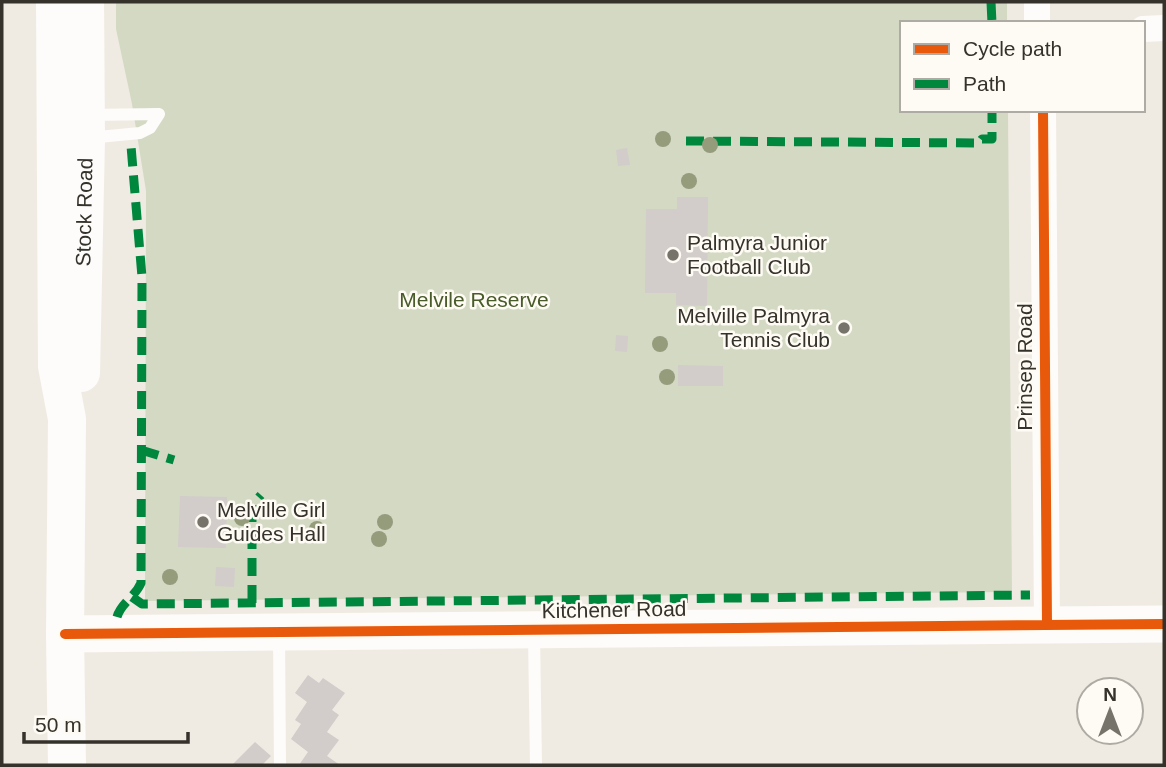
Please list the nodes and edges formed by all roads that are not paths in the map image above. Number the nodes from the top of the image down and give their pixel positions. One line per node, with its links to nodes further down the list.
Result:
1 (55, 2): 8 (main road, Stock Road)
2 (85, 2): 8 (main road, Stock Road)
3 (1037, 2): 4 (street)
4 (1037, 21)
5 (1145, 29): 6 (street)
6 (1164, 29)
7 (1043, 112): 9 (street, Prinsep Road)
8 (70, 127): 8 (lane); 13 (main road, Stock Road)
9 (1047, 624): 10 (street, Kitchener Road); 11 (street, Kitchener Road)
10 (1164, 624)
11 (534, 631): 12 (street, Kitchener Road); 16 (lane)
12 (279, 632): 13 (street, Kitchener Road); 15 (lane)
13 (65, 634): 14 (main road, Stock Road)
14 (67, 765)
15 (280, 765)
16 (536, 765)

